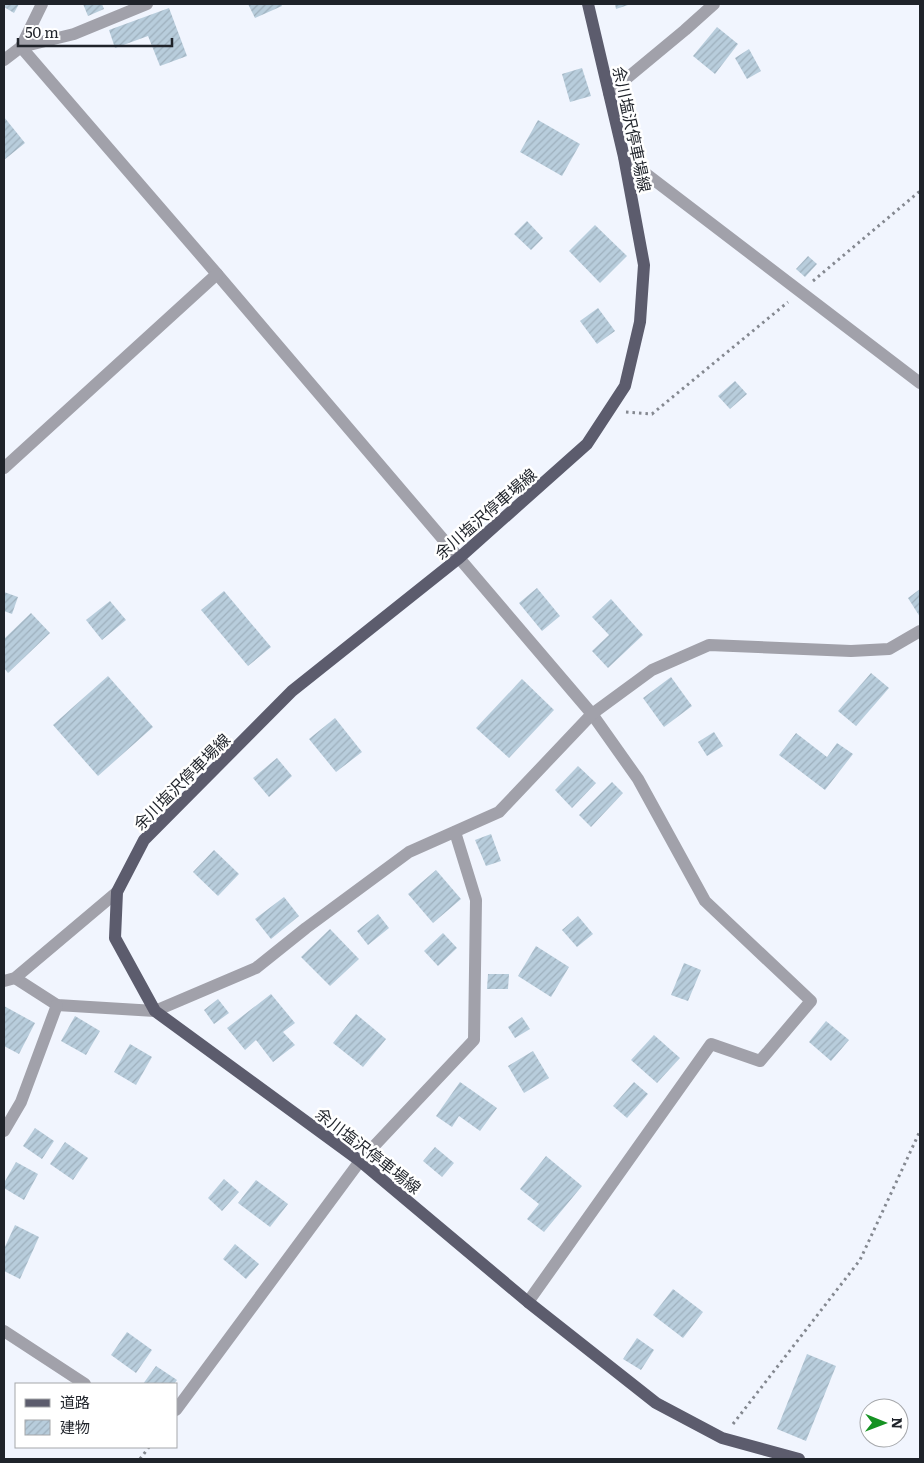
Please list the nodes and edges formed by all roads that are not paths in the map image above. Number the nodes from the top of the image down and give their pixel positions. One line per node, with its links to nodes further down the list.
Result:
1 (42, 4): 5 (street)
2 (147, 4): 5 (street)
3 (588, 4): 7 (main road, 余川塩沢停車場線)
4 (714, 4): 7 (street)
5 (21, 47): 6 (street); 9 (street)
6 (4, 60)
7 (609, 93): 8 (main road, 余川塩沢停車場線)
8 (624, 157): 10 (street); 12 (main road, 余川塩沢停車場線)
9 (217, 274): 11 (street); 12 (street)
10 (920, 383)
11 (4, 468)
12 (459, 558): 14 (street); 16 (main road, 余川塩沢停車場線)
13 (920, 631): 14 (street)
14 (592, 714): 15 (street); 22 (street)
15 (455, 832): 19 (street); 21 (street)
16 (117, 892): 17 (street); 19 (main road, 余川塩沢停車場線)
17 (9, 979): 18 (street)
18 (57, 1005): 19 (street); 20 (street)
19 (155, 1011): 21 (main road, 余川塩沢停車場線)
20 (4, 1131)
21 (360, 1161): 22 (main road, 余川塩沢停車場線); 25 (street)
22 (528, 1302): 26 (main road, 余川塩沢停車場線)
23 (4, 1331): 24 (street)
24 (83, 1383)
25 (178, 1407)
26 (799, 1459)

